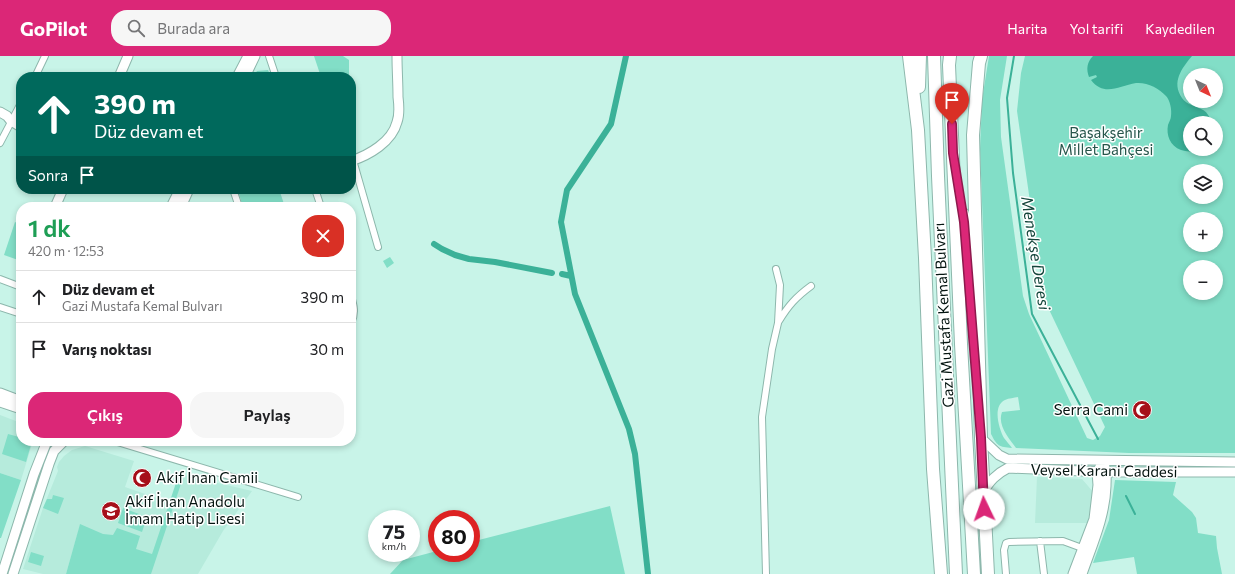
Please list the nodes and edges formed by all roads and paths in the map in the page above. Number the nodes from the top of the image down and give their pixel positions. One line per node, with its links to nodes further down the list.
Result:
1 (45, 56): 12 (street)
2 (128, 56): 13 (street)
3 (248, 56): 14 (street)
4 (255, 56): 15 (street)
5 (268, 56): 16 (street)
6 (396, 56): 24 (street)
7 (909, 56): 21 (highway)
8 (920, 56): 21 (highway)
9 (934, 56): 56 (highway, Gazi Mustafa Kemal Bulvarı)
10 (950, 56): 23 (highway, Gazi Mustafa Kemal Bulvarı)
11 (981, 56): 39 (highway)
12 (37, 72)
13 (121, 72)
14 (240, 72)
15 (247, 72)
16 (274, 72)
17 (0, 112): 19 (street)
18 (16, 112): 19 (street)
19 (11, 121): 20 (street); 22 (street)
20 (16, 124)
21 (918, 130): 34 (highway)
22 (0, 143)
23 (953, 153): 39 (highway); 57 (highway, Gazi Mustafa Kemal Bulvarı)
24 (356, 158)
25 (356, 173): 26 (street)
26 (378, 247)
27 (776, 269): 33 (street)
28 (0, 279): 29 (street)
29 (16, 285)
30 (811, 286): 33 (street)
31 (0, 307): 32 (street)
32 (16, 312)
33 (778, 323): 53 (street)
34 (931, 391): 54 (highway); 55 (highway)
35 (0, 393): 36 (street)
36 (16, 399)
37 (0, 402): 38 (street)
38 (16, 407)
39 (981, 438): 43 (street, Veysel Karani Caddesi); 47 (highway)
40 (46, 446): 51 (street)
41 (59, 446): 52 (street)
42 (130, 446): 48 (street)
43 (1103, 460): 44 (street, Veysel Karani Caddesi); 45 (street)
44 (1235, 462)
45 (1102, 472): 46 (street, Veysel Karani Caddesi); 47 (street, Veysel Karani Caddesi); 50 (street); 62 (street)
46 (1235, 472)
47 (983, 492): 58 (highway)
48 (298, 497)
49 (1040, 541): 50 (street); 59 (street); 60 (street)
50 (1082, 548): 61 (street)
51 (2, 574)
52 (13, 574)
53 (766, 574)
54 (941, 574)
55 (951, 574)
56 (956, 574)
57 (974, 574)
58 (988, 574)
59 (1006, 574)
60 (1044, 574)
61 (1073, 574)
62 (1082, 574)

